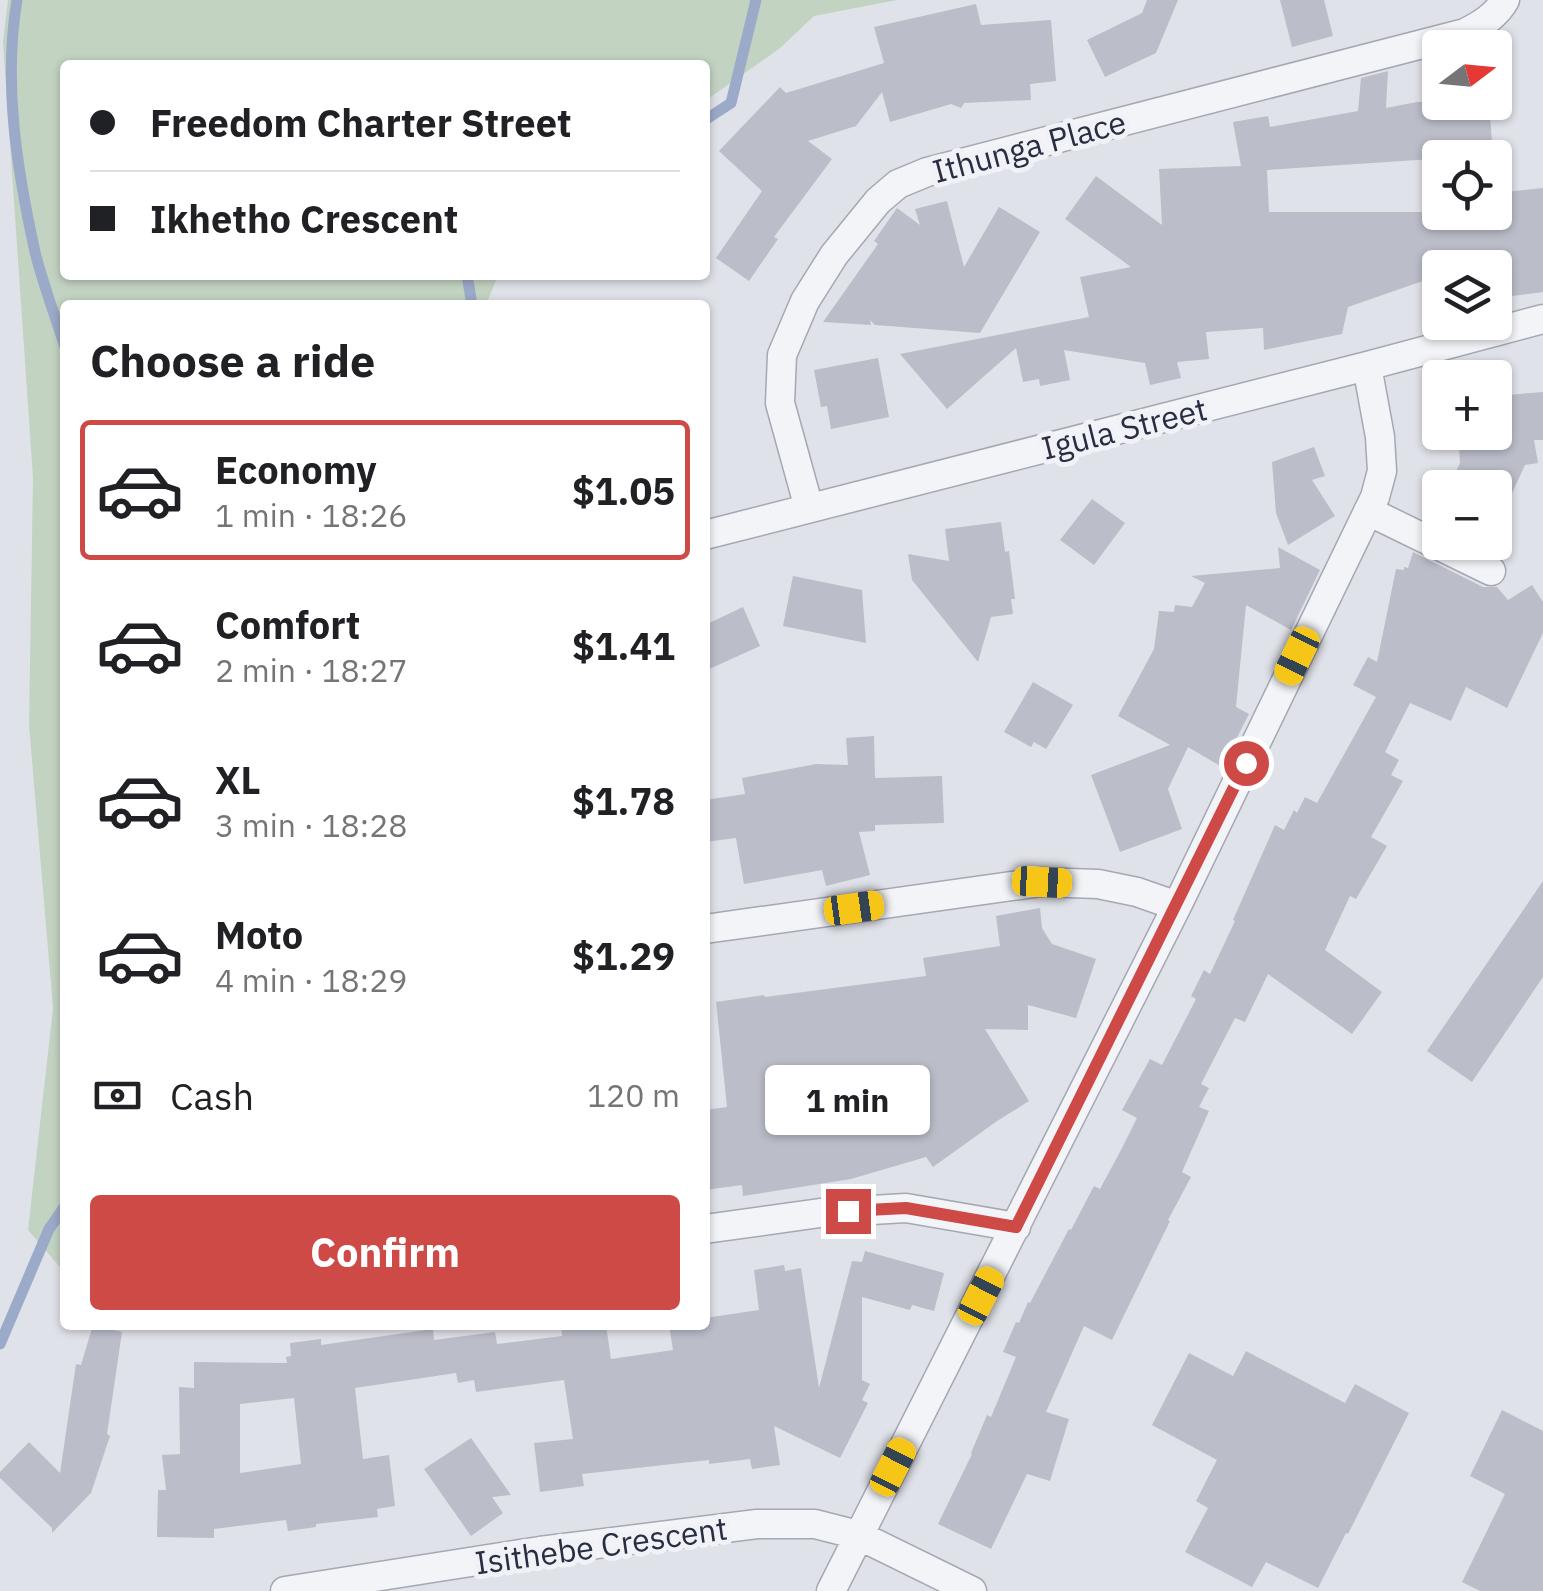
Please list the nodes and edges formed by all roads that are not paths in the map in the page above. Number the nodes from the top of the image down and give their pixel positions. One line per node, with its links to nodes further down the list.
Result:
1 (1505, 0): 4 (street, Ithunga Place)
2 (1543, 319): 3 (street, Igula Street)
3 (1367, 366): 4 (street, Igula Street); 5 (street)
4 (809, 508): 6 (street, Igula Street)
5 (1368, 512): 7 (street); 8 (street)
6 (710, 534)
7 (1491, 571)
8 (1177, 906): 9 (street); 10 (street)
9 (710, 927)
10 (1016, 1227): 11 (street); 12 (street)
11 (710, 1229)
12 (858, 1535): 13 (street, Isithebe Crescent); 14 (street); 15 (street, Isithebe Crescent)
13 (285, 1591)
14 (832, 1591)
15 (972, 1591)

